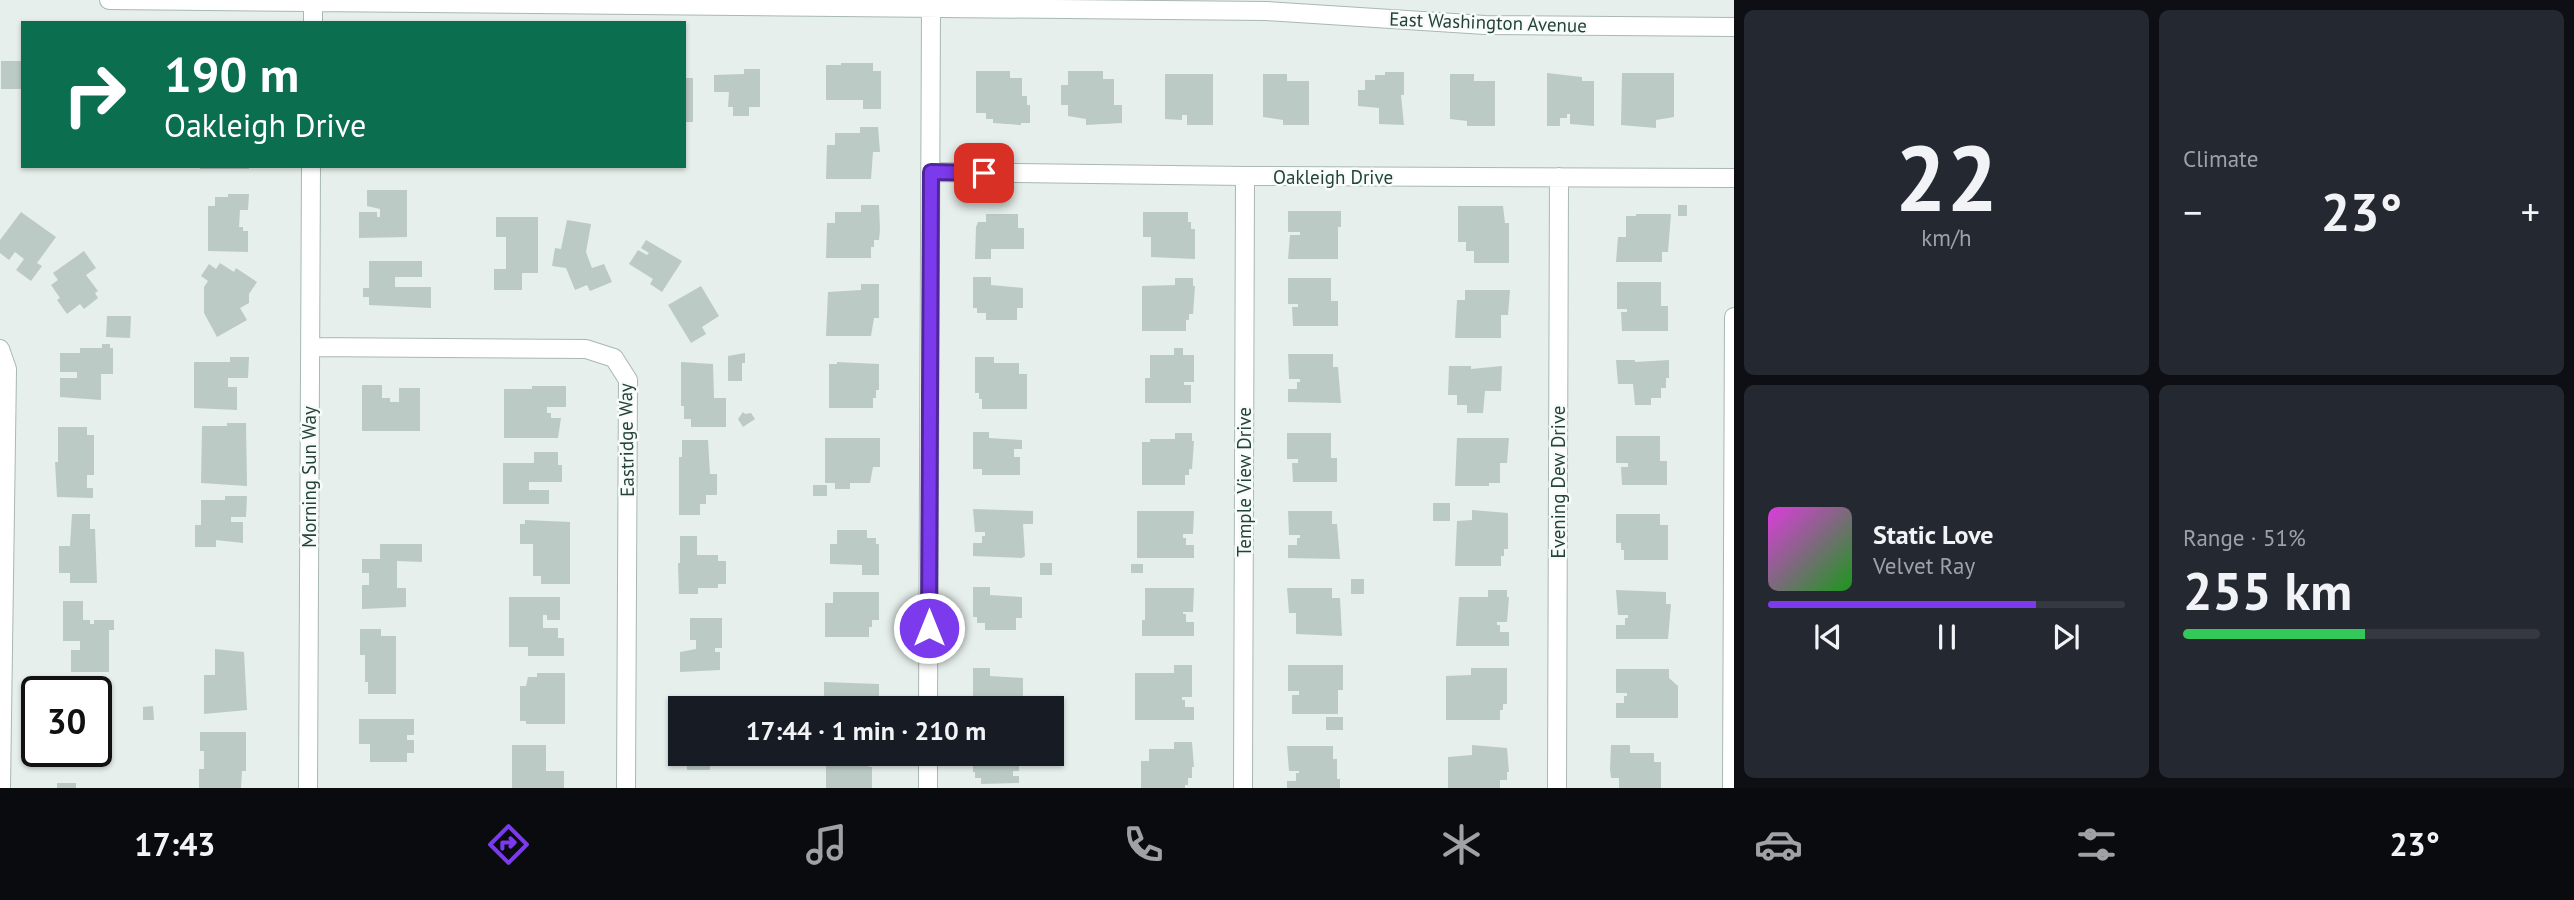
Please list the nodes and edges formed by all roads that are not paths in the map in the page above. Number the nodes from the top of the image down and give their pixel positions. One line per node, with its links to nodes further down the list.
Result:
1 (109, 0): 2 (street, East Washington Avenue)
2 (283, 1): 3 (street, East Washington Avenue)
3 (313, 2): 4 (street, East Washington Avenue); 6 (street)
4 (777, 3): 5 (street, East Washington Avenue)
5 (931, 9): 7 (street, East Washington Avenue); 9 (street)
6 (313, 21)
7 (1734, 27)
8 (311, 168): 14 (street, Morning Sun Way)
9 (931, 172): 10 (street, Oakleigh Drive); 16 (street)
10 (1245, 176): 11 (street, Oakleigh Drive); 22 (street, Temple View Drive)
11 (1559, 177): 12 (street, Oakleigh Drive); 23 (street, Evening Dew Drive)
12 (1734, 178)
13 (1734, 317): 24 (street)
14 (310, 347): 19 (street, Morning Sun Way); 20 (street, Eastridge Way)
15 (0, 349): 18 (street)
16 (928, 696)
17 (928, 766): 21 (street)
18 (1, 788)
19 (308, 788)
20 (626, 788)
21 (928, 788)
22 (1242, 788)
23 (1557, 788)
24 (1731, 788)

